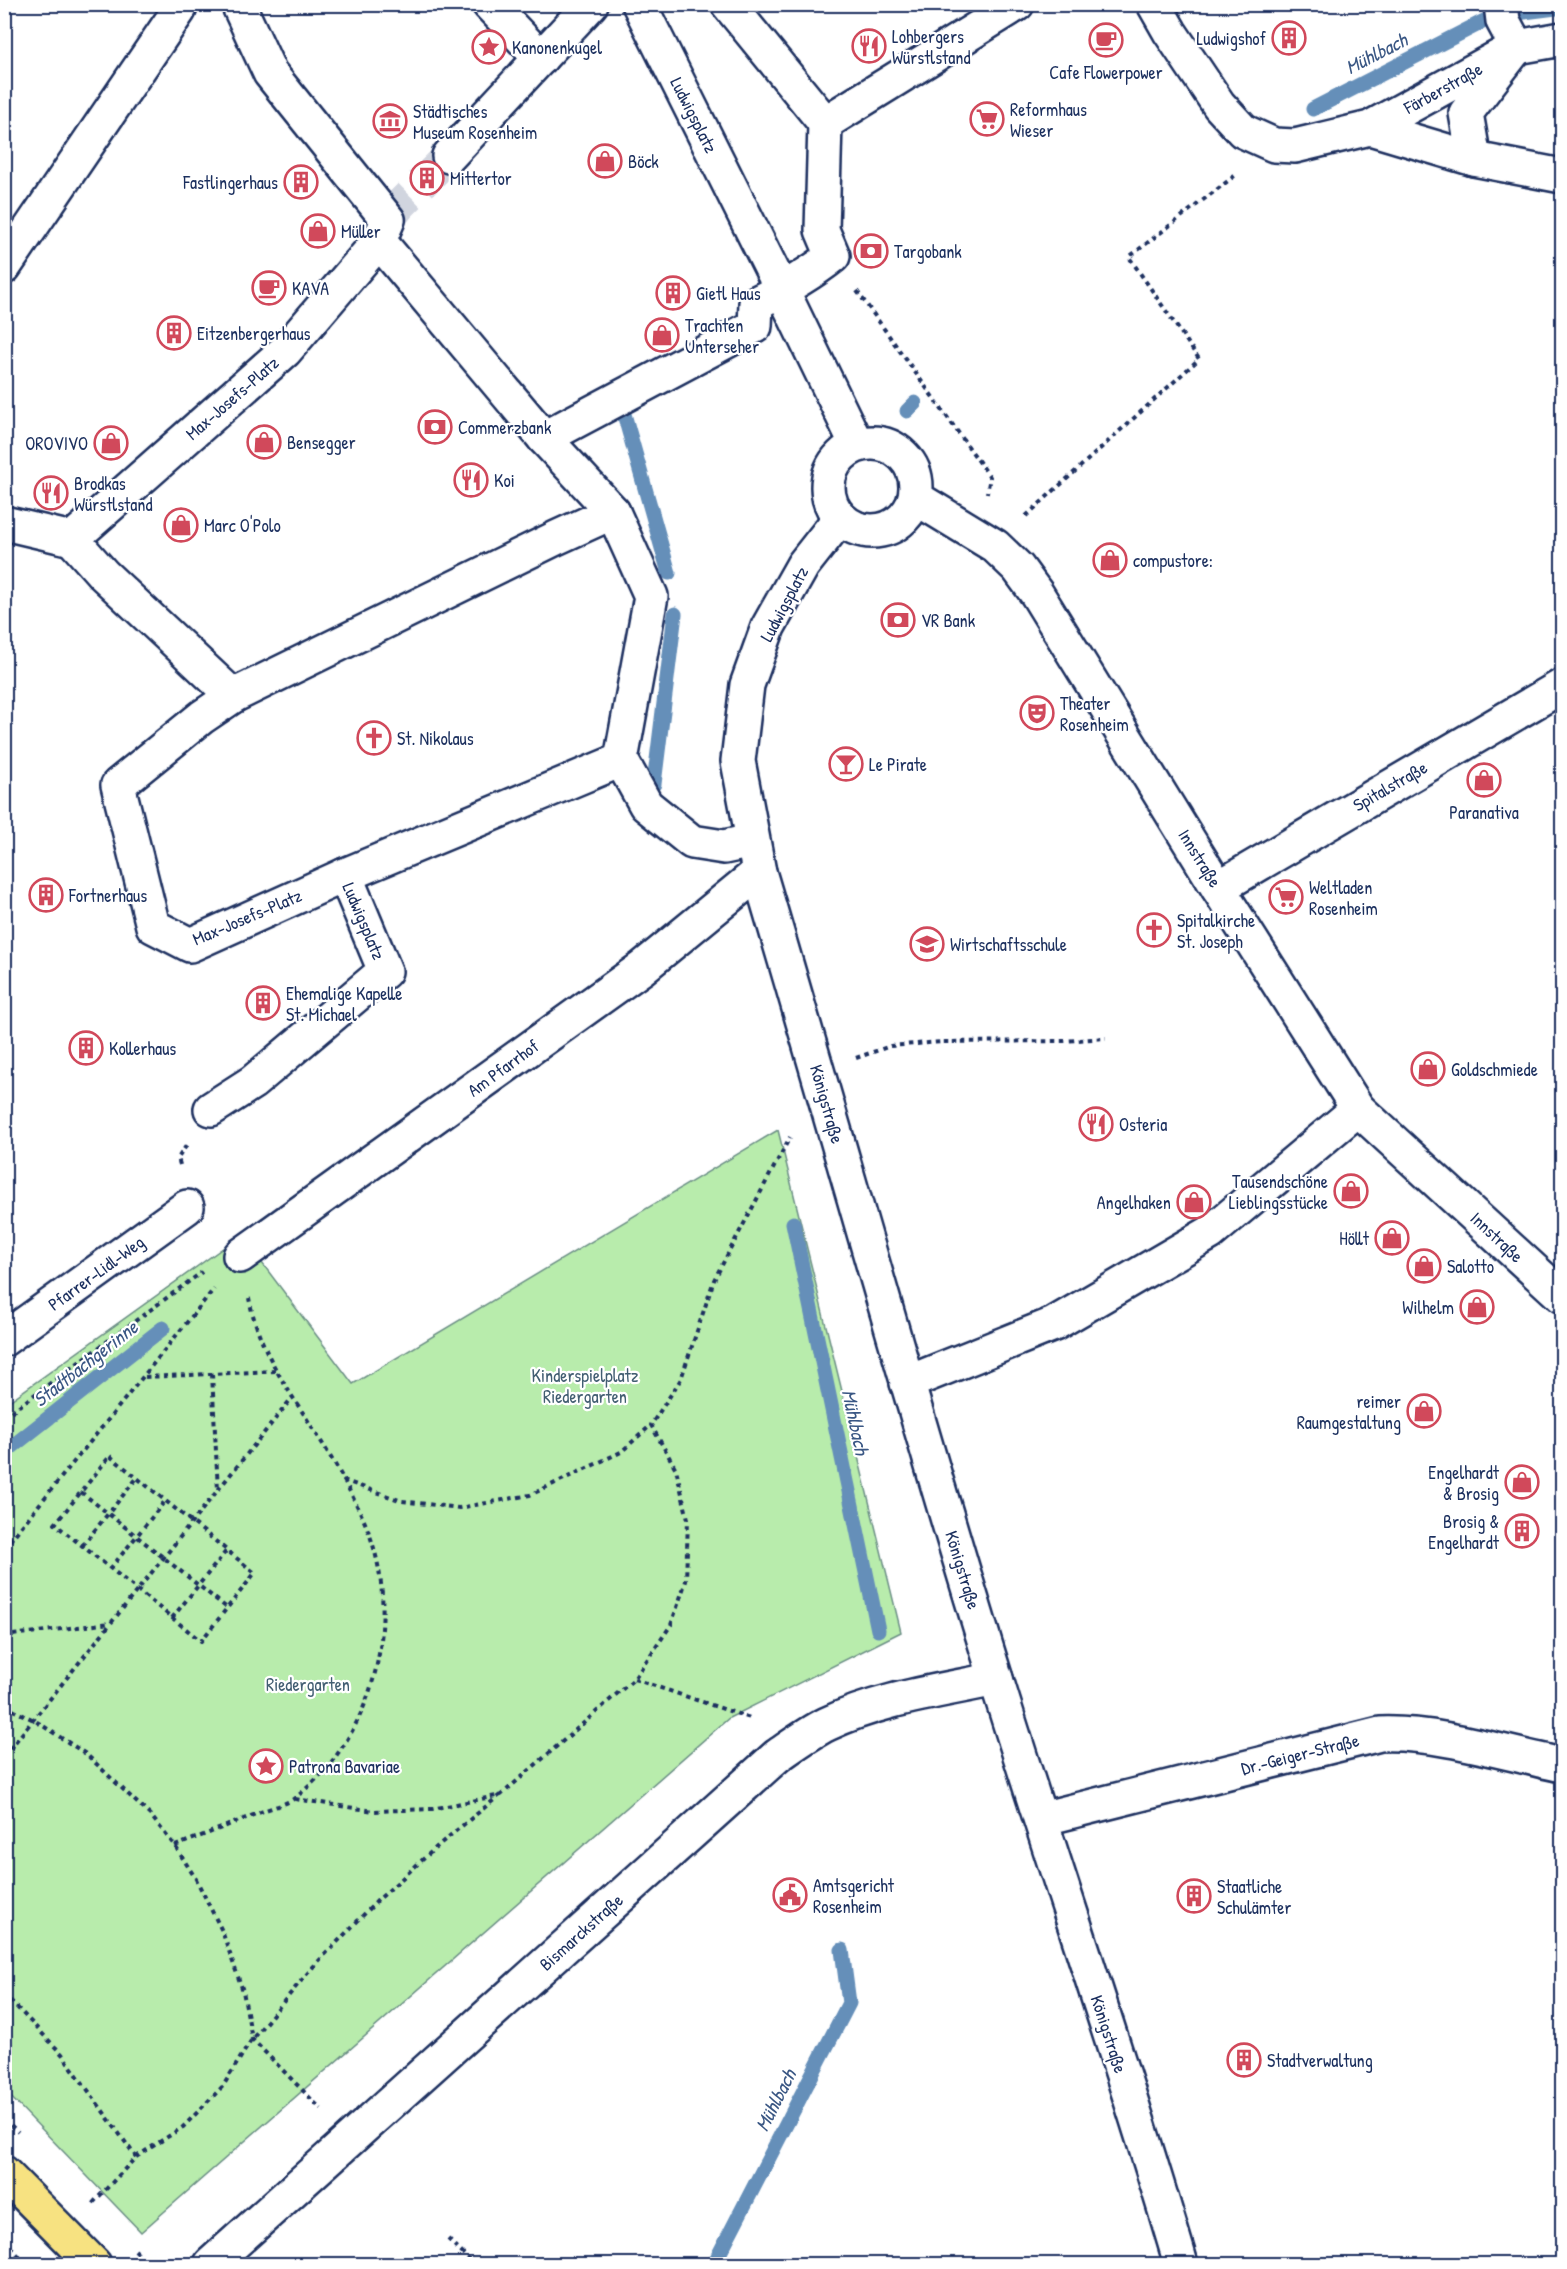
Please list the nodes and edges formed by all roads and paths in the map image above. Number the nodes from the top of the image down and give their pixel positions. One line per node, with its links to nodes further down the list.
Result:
1 (179, 4): 20 (street)
2 (238, 4): 18 (street)
3 (489, 4): 11 (street)
4 (591, 4): 11 (street)
5 (639, 4): 21 (street, Ludwigsplatz)
6 (728, 4): 12 (street)
7 (1017, 4): 12 (street)
8 (1154, 4): 14 (street)
9 (1507, 24): 10 (street, Färberstraße); 13 (street, Färberstraße); 16 (street, Färberstraße)
10 (1563, 39)
11 (541, 58): 15 (street)
12 (825, 123): 19 (street)
13 (1370, 128): 14 (street, Färberstraße); 16 (street, Färberstraße)
14 (1274, 145): 30 (path)
15 (449, 156)
16 (1474, 159): 17 (street, Färberstraße)
17 (1563, 176)
18 (379, 241): 22 (street); 29 (street, Max-Josefs-Platz)
19 (833, 256): 21 (street); 24 (path)
20 (4, 267)
21 (782, 290): 22 (street); 23 (street, Ludwigsplatz)
22 (544, 438): 26 (street)
23 (857, 445): 25 (street); 27 (street)
24 (987, 495)
25 (916, 498): 27 (street); 30 (street, Innstraße)
26 (612, 512): 32 (street); 33 (street)
27 (840, 518): 34 (street, Ludwigsplatz)
28 (4, 523): 29 (street)
29 (72, 539): 32 (street)
30 (995, 546): 37 (street, Innstraße)
31 (1563, 686): 37 (street, Spitalstraße)
32 (233, 696): 36 (street, Max-Josefs-Platz)
33 (621, 760): 34 (street); 36 (street, Ludwigsplatz)
34 (752, 841): 35 (street, Ludwigsplatz)
35 (759, 872): 39 (street, Königstraße); 44 (street, Am Pfarrhof)
36 (345, 875): 40 (street, Ludwigsplatz)
37 (1218, 888): 41 (street, Innstraße)
38 (1106, 1038): 39 (path)
39 (818, 1070): 51 (street, Königstraße)
40 (211, 1109)
41 (1358, 1109): 46 (street, Innstraße); 51 (street)
42 (792, 1133): 54 (path)
43 (187, 1207): 47 (street, Pfarrer-Lidl-Weg)
44 (240, 1256): 48 (path); 50 (path)
45 (205, 1270): 53 (path)
46 (1563, 1296)
47 (4, 1339)
48 (275, 1371): 49 (path); 52 (path)
49 (212, 1374): 50 (path); 57 (path)
50 (145, 1377): 64 (path)
51 (907, 1383): 75 (street, Königstraße)
52 (292, 1398): 56 (path); 57 (path)
53 (4, 1417)
54 (651, 1425): 56 (path); 74 (path)
55 (137, 1478): 58 (path); 59 (path); 60 (path)
56 (343, 1480): 82 (path)
57 (218, 1491): 61 (path)
58 (81, 1492): 60 (path); 63 (path)
59 (165, 1500): 61 (path); 62 (path)
60 (108, 1514): 62 (path); 63 (path)
61 (192, 1523): 65 (path); 66 (path)
62 (136, 1537): 66 (path); 67 (path)
63 (82, 1546): 67 (path)
64 (4, 1548)
65 (226, 1550): 68 (path); 70 (path)
66 (164, 1558): 68 (path); 69 (path)
67 (110, 1569): 69 (path)
68 (198, 1585): 70 (path); 71 (path)
69 (138, 1590): 71 (path); 72 (path)
70 (226, 1608): 71 (path)
71 (172, 1618)
72 (111, 1623): 73 (path); 77 (path)
73 (4, 1636)
74 (634, 1679): 78 (path); 81 (path)
75 (996, 1679): 78 (street, Bismarckstraße); 83 (street, Königstraße)
76 (4, 1706): 77 (path)
77 (34, 1720): 79 (path); 84 (path)
78 (805, 1736): 87 (street, Bismarckstraße)
79 (4, 1756)
80 (1563, 1765): 83 (street, Dr.-Geiger-Straße)
81 (501, 1795): 82 (path); 86 (path)
82 (295, 1799): 84 (path)
83 (1041, 1819): 99 (street, Königstraße)
84 (175, 1846): 86 (path)
85 (4, 1994): 88 (path)
86 (252, 2039): 87 (path); 88 (path)
87 (350, 2139): 97 (street, Bismarckstraße)
88 (136, 2157): 90 (path)
89 (4, 2173): 95 (main road)
90 (91, 2205)
91 (448, 2239): 98 (path)
92 (4, 2241): 94 (path)
93 (140, 2255): 96 (path)
94 (27, 2265)
95 (94, 2265)
96 (149, 2265)
97 (210, 2265)
98 (473, 2265)
99 (1181, 2265)

